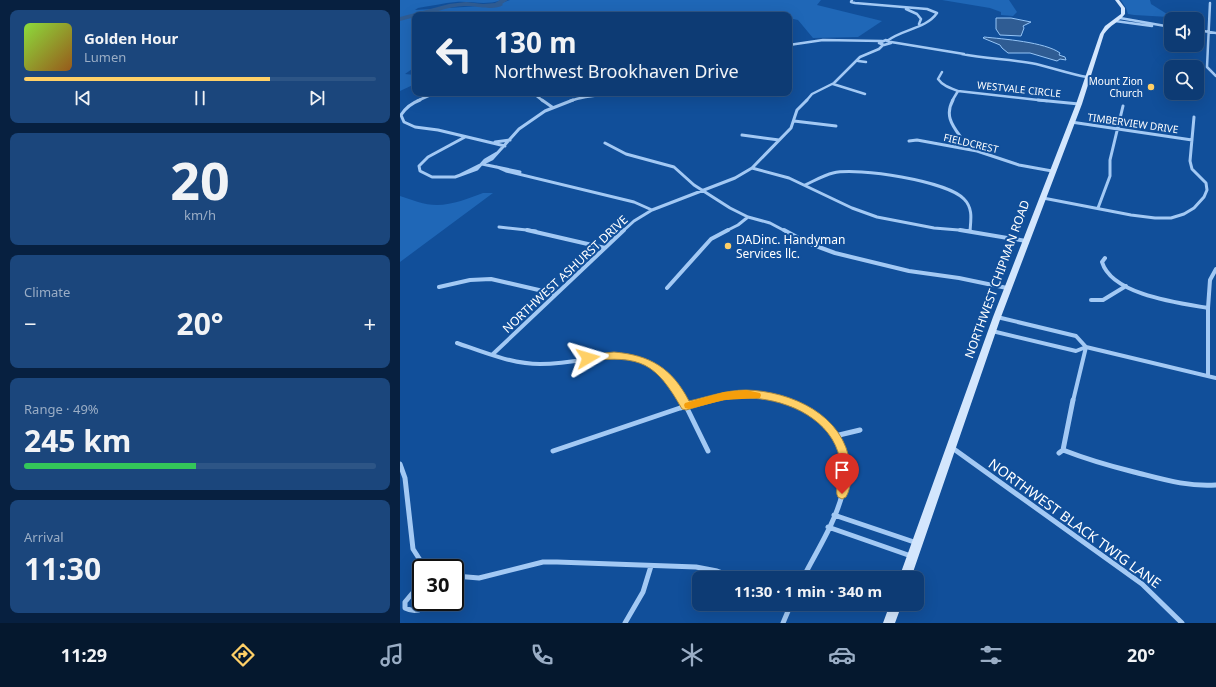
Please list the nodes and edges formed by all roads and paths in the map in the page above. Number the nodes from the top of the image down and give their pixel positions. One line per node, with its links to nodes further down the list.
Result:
1 (852, 0): 4 (street)
2 (856, 0): 4 (street)
3 (1117, 0): 11 (main road)
4 (871, 3): 6 (street)
5 (1210, 4): 15 (street)
6 (893, 6): 7 (street); 8 (street)
7 (922, 8): 8 (street); 10 (street)
8 (913, 12): 9 (street)
9 (920, 16): 10 (street); 12 (street)
10 (933, 17): 12 (street)
11 (1118, 19): 13 (street); 13 (street); 28 (main road, NORTHWEST CHIPMAN ROAD)
12 (918, 26): 17 (street)
13 (1163, 26)
14 (1204, 31): 15 (street)
15 (1208, 32): 16 (street); 27 (street)
16 (1216, 32)
17 (888, 41): 18 (street); 19 (street)
18 (881, 42): 20 (street); 21 (street)
19 (891, 42): 22 (street); 23 (street)
20 (792, 44)
21 (883, 45): 22 (street); 24 (street, NORTHWEST ASHURST DRIVE)
22 (888, 45): 23 (street)
23 (936, 50): 28 (street)
24 (858, 60): 25 (street); 29 (street, NORTHWEST ASHURST DRIVE)
25 (866, 62)
26 (942, 72): 30 (street, WESTVALE CIRCLE)
27 (1216, 76)
28 (1087, 77): 37 (main road, NORTHWEST CHIPMAN ROAD)
29 (833, 84): 31 (street); 41 (street, NORTHWEST ASHURST DRIVE)
30 (958, 91): 37 (street, WESTVALE CIRCLE); 54 (street)
31 (865, 94)
32 (428, 96): 46 (street)
33 (536, 96): 35 (street)
34 (593, 96): 36 (street)
35 (544, 101): 36 (street); 39 (street)
36 (559, 104): 39 (street)
37 (1079, 104): 42 (main road, NORTHWEST CHIPMAN ROAD)
38 (1123, 106): 44 (street)
39 (552, 107): 47 (street)
40 (1194, 117): 50 (street)
41 (794, 121): 43 (street); 48 (street, NORTHWEST ASHURST DRIVE)
42 (1072, 122): 44 (street, TIMBERVIEW DRIVE); 57 (main road, NORTHWEST CHIPMAN ROAD)
43 (836, 126)
44 (1119, 129): 50 (street, TIMBERVIEW DRIVE); 61 (street)
45 (742, 135): 48 (street)
46 (465, 136): 51 (street); 55 (street)
47 (510, 140): 51 (street); 53 (street)
48 (779, 140): 56 (street, NORTHWEST ASHURST DRIVE)
49 (909, 140): 54 (street, FIELDCREST)
50 (1192, 140): 61 (street)
51 (491, 142): 53 (street)
52 (605, 143): 59 (street)
53 (505, 146): 55 (street)
54 (956, 147): 57 (street, FIELDCREST)
55 (481, 164): 62 (street)
56 (752, 168): 58 (street); 59 (street, NORTHWEST ASHURST DRIVE)
57 (1052, 171): 60 (main road, NORTHWEST CHIPMAN ROAD)
58 (805, 185): 65 (street); 65 (street)
59 (703, 191): 62 (street, NORTHWEST ASHURST DRIVE); 63 (street)
60 (1043, 198): 61 (street); 66 (main road, NORTHWEST CHIPMAN ROAD)
61 (1098, 208)
62 (652, 210): 67 (street, NORTHWEST ASHURST DRIVE)
63 (748, 217): 72 (street); 73 (street)
64 (500, 227): 67 (street)
65 (970, 231): 66 (street)
66 (1026, 241): 73 (main road, NORTHWEST CHIPMAN ROAD)
67 (605, 248): 74 (street, NORTHWEST ASHURST DRIVE)
68 (1106, 258): 70 (street)
69 (1216, 269): 76 (street)
70 (1126, 286): 75 (street); 76 (street)
71 (439, 287): 74 (street)
72 (667, 288)
73 (1007, 288): 77 (main road, NORTHWEST CHIPMAN ROAD)
74 (556, 294): 81 (street, NORTHWEST ASHURST DRIVE)
75 (1091, 300)
76 (1208, 308): 82 (street)
77 (997, 317): 78 (main road, NORTHWEST CHIPMAN ROAD); 80 (street)
78 (992, 331): 80 (street); 87 (main road, NORTHWEST CHIPMAN ROAD)
79 (457, 343): 81 (street)
80 (1086, 347): 82 (street); 91 (street)
81 (493, 354): 84 (street)
82 (1208, 376): 83 (street)
83 (1216, 378)
84 (686, 406): 86 (street); 88 (street); 89 (street)
85 (860, 430): 86 (street)
86 (835, 436): 92 (street)
87 (950, 447): 94 (main road, NORTHWEST CHIPMAN ROAD); 109 (street, NORTHWEST BLACK TWIG LANE)
88 (553, 451)
89 (708, 451)
90 (400, 464): 96 (street)
91 (1216, 485)
92 (834, 515): 93 (street); 94 (street)
93 (828, 527): 95 (street); 99 (street)
94 (917, 543): 95 (main road, NORTHWEST CHIPMAN ROAD)
95 (912, 556): 100 (main road, NORTHWEST CHIPMAN ROAD)
96 (419, 559)
97 (651, 566): 98 (street); 101 (street); 106 (street)
98 (717, 571)
99 (807, 571)
100 (907, 571)
101 (464, 577)
102 (412, 594): 103 (street)
103 (412, 610)
104 (788, 611): 107 (street)
105 (893, 611): 108 (main road)
106 (625, 623)
107 (783, 623)
108 (889, 623)
109 (1182, 623)

